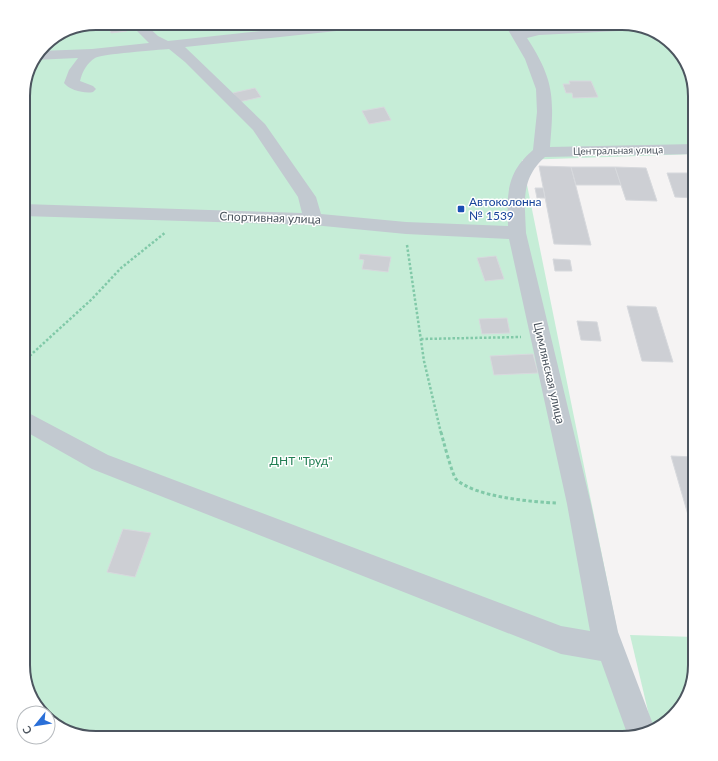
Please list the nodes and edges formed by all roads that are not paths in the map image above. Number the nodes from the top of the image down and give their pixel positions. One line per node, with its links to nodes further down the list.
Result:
1 (143, 30): 6 (street)
2 (309, 30): 6 (street)
3 (516, 30): 11 (street)
4 (527, 30): 5 (street)
5 (559, 30)
6 (169, 45): 7 (street); 13 (street)
7 (92, 53): 8 (street); 9 (street)
8 (44, 56)
9 (88, 89)
10 (688, 149): 11 (street, Центральная улица)
11 (541, 152): 14 (street, Цимлянская улица)
12 (30, 210): 13 (street, Спортивная улица)
13 (314, 219): 14 (street, Спортивная улица)
14 (517, 233): 16 (street, Цимлянская улица)
15 (30, 423): 16 (street)
16 (611, 649): 17 (street, Цимлянская улица)
17 (639, 729)

